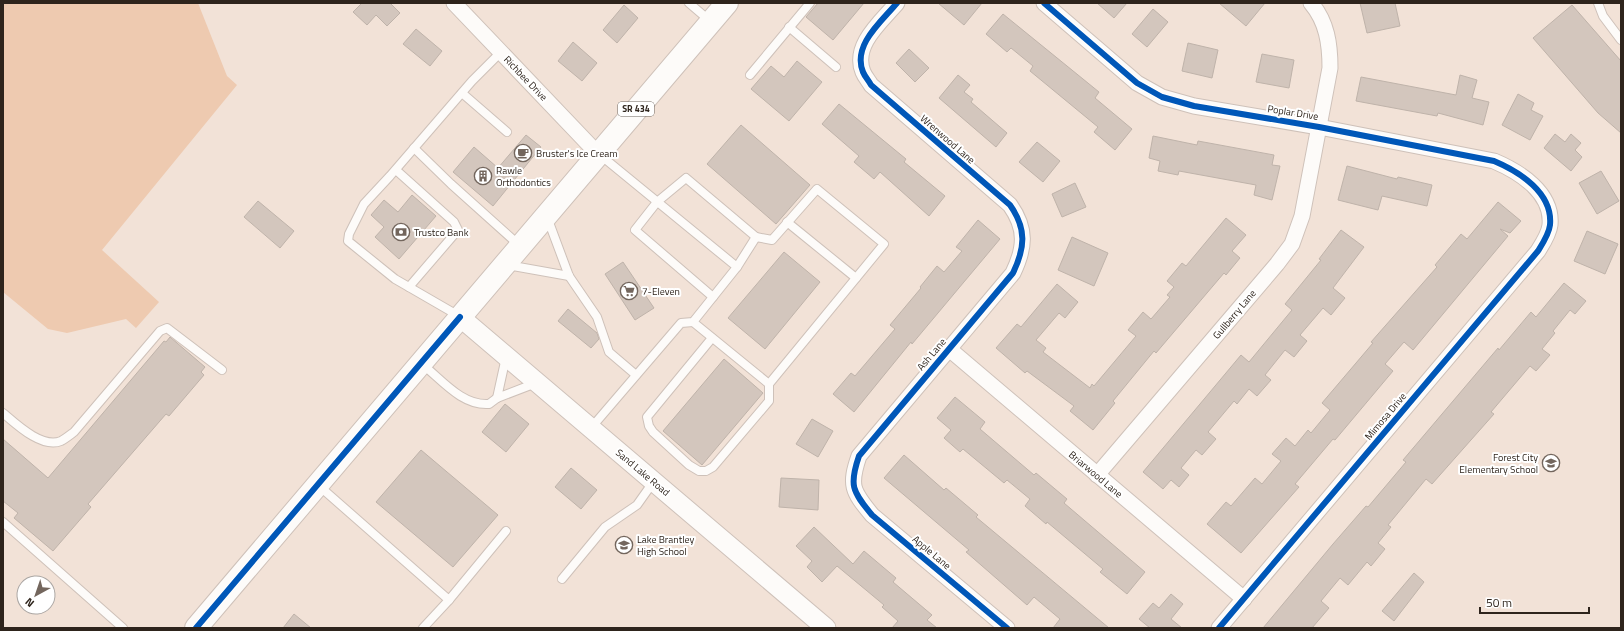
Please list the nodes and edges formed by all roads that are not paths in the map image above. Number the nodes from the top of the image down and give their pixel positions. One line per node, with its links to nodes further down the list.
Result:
1 (454, 3): 12 (street, Richbee Drive)
2 (689, 3): 9 (lane)
3 (727, 3): 9 (main road, SR 434)
4 (810, 3): 10 (lane)
5 (897, 3): 25 (street, Wrenwood Lane)
6 (1044, 3): 16 (street, Poplar Drive)
7 (1311, 3): 16 (street, Gullberry Lane)
8 (1598, 3): 11 (lane)
9 (711, 21): 19 (main road, SR 434)
10 (789, 27): 13 (lane); 14 (lane)
11 (1621, 40)
12 (501, 52): 15 (lane); 19 (street, Richbee Drive)
13 (836, 67)
14 (750, 75)
15 (462, 93): 17 (lane); 18 (lane)
16 (1319, 126): 22 (street, Poplar Drive); 47 (street, Gullberry Lane)
17 (507, 132)
18 (414, 148): 20 (lane); 27 (lane)
19 (598, 154): 21 (lane); 23 (main road, SR 434)
20 (396, 170): 32 (lane); 32 (lane)
21 (657, 202): 26 (lane); 29 (lane); 33 (lane)
22 (1549, 210): 54 (street, Mimosa Drive)
23 (546, 216): 27 (main road, SR 434); 30 (lane)
24 (787, 222): 26 (lane); 31 (lane); 31 (lane)
25 (1022, 235): 37 (street, Ash Lane)
26 (756, 237): 29 (lane)
27 (520, 246): 28 (main road, SR 434)
28 (504, 265): 30 (lane); 34 (main road, SR 434)
29 (737, 267): 33 (lane)
30 (570, 276): 41 (lane)
31 (856, 278): 43 (lane)
32 (409, 287): 34 (lane)
33 (713, 297): 35 (lane)
34 (460, 317): 38 (street, Sand Lake Road); 39 (main road, SR 434)
35 (693, 322): 36 (lane); 41 (lane)
36 (712, 338): 43 (lane); 43 (lane)
37 (948, 348): 47 (street, Briarwood Lane); 50 (street, Ash Lane)
38 (506, 356): 42 (street, Sand Lake Road); 44 (lane)
39 (421, 363): 44 (lane); 49 (main road, SR 434)
40 (222, 370): 45 (lane)
41 (636, 375): 46 (lane)
42 (538, 382): 44 (lane); 46 (street, Sand Lake Road)
43 (769, 384)
44 (497, 398)
45 (3, 414)
46 (591, 428): 48 (street, Sand Lake Road)
47 (1097, 475): 54 (street, Briarwood Lane)
48 (654, 481): 53 (lane); 56 (street, Sand Lake Road)
49 (318, 485): 55 (lane); 57 (main road, SR 434)
50 (853, 485): 60 (street, Apple Lane)
51 (3, 522): 58 (lane)
52 (506, 531): 55 (lane)
53 (562, 579)
54 (1244, 599): 61 (street, Mimosa Drive)
55 (449, 600): 59 (lane)
56 (818, 625)
57 (201, 627)
58 (123, 628)
59 (423, 628)
60 (1007, 628)
61 (1219, 628)

